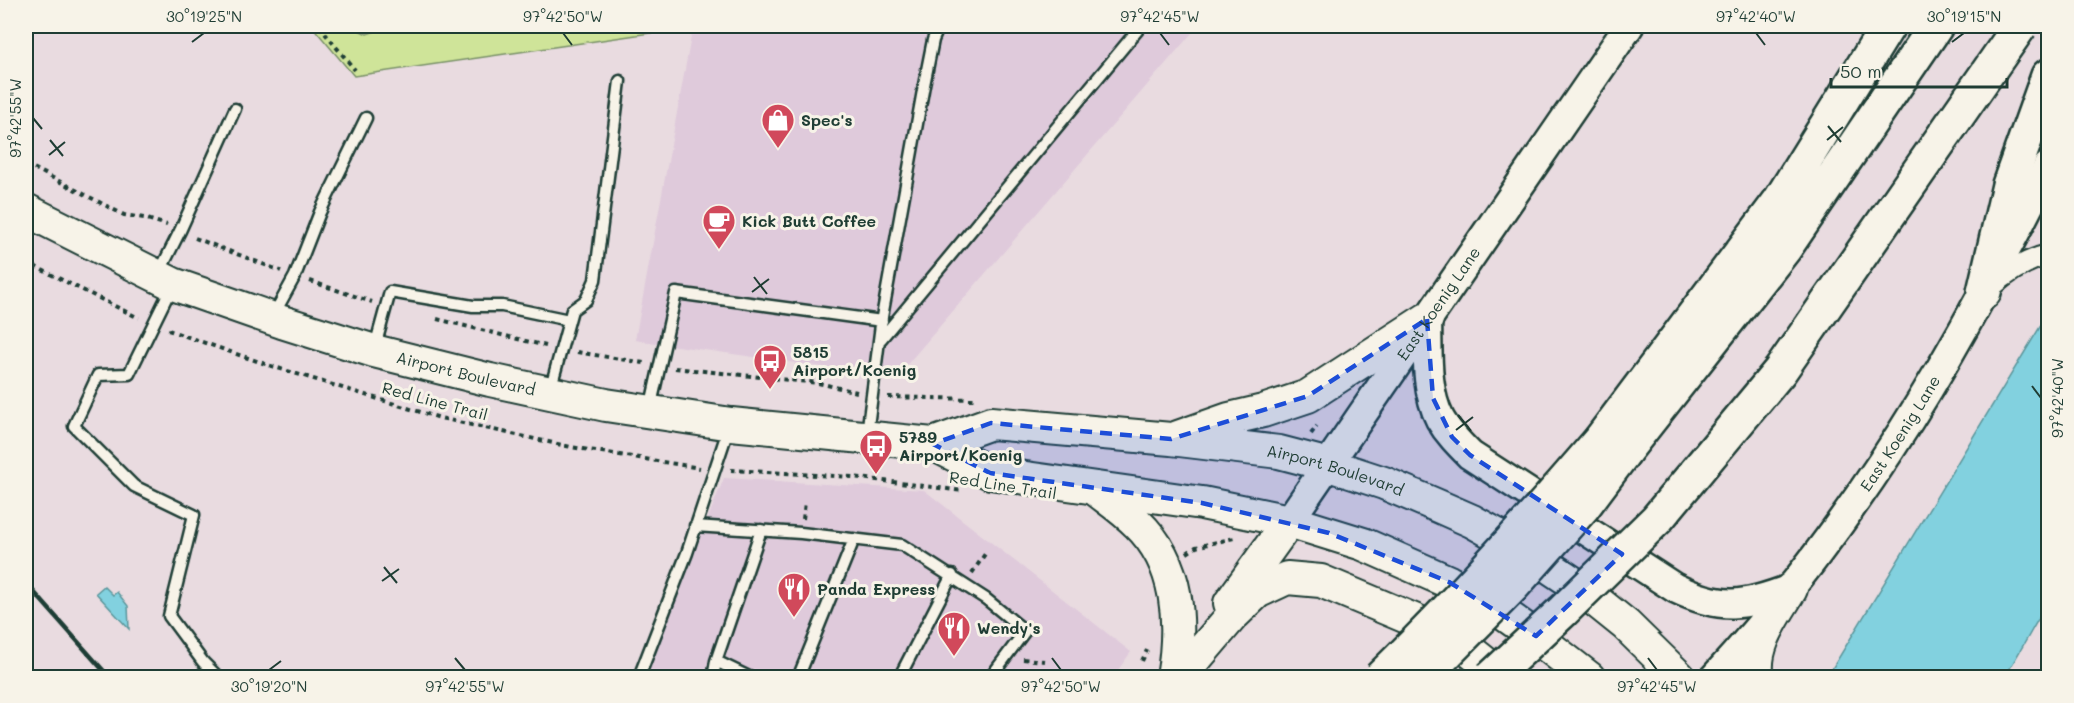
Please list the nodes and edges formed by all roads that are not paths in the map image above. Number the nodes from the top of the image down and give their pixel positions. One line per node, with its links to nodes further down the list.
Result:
1 (939, 26): 19 (lane)
2 (1141, 26): 20 (lane)
3 (1629, 26): 17 (main road, East Koenig Lane)
4 (1888, 26): 28 (highway)
5 (1936, 26): 28 (highway)
6 (2020, 26): 49 (highway, bridge)
7 (2049, 76): 15 (highway)
8 (620, 81): 18 (lane)
9 (235, 109): 14 (lane)
10 (366, 118): 16 (lane)
11 (2049, 166): 15 (main road, East Koenig Lane)
12 (26, 210): 14 (main road, Airport Boulevard)
13 (2049, 255): 15 (street)
14 (165, 280): 16 (main road, Airport Boulevard); 38 (lane)
15 (1984, 292): 36 (main road, East Koenig Lane)
16 (272, 319): 21 (main road, Airport Boulevard)
17 (1427, 319): 26 (main road); 29 (main road, East Koenig Lane); 36 (main road)
18 (569, 320): 21 (lane); 22 (lane)
19 (882, 321): 20 (lane); 23 (lane)
20 (879, 341): 25 (lane)
21 (374, 351): 22 (main road, Airport Boulevard)
22 (550, 393): 23 (main road, Airport Boulevard)
23 (649, 412): 24 (main road, Airport Boulevard)
24 (730, 424): 25 (main road, Airport Boulevard); 32 (lane)
25 (867, 437): 27 (main road, Airport Boulevard)
26 (1171, 439): 27 (main road, Airport Boulevard); 29 (main road, Airport Boulevard)
27 (933, 444): 30 (main road, Airport Boulevard)
28 (1613, 445): 47 (highway, bridge); 48 (highway, bridge)
29 (1329, 465): 31 (main road, East Koenig Lane); 52 (main road, Airport Boulevard)
30 (1094, 487): 31 (main road, Airport Boulevard); 45 (main road)
31 (1289, 521): 46 (main road); 51 (main road, Airport Boulevard)
32 (695, 526): 33 (lane); 39 (lane)
33 (761, 530): 34 (lane); 37 (lane)
34 (854, 539): 35 (lane); 42 (lane)
35 (952, 575): 43 (lane); 44 (lane)
36 (1791, 589): 53 (main road, East Koenig Lane); 54 (main road)
37 (716, 661): 40 (lane); 41 (lane)
38 (219, 678)
39 (639, 678)
40 (713, 678)
41 (751, 678)
42 (798, 678)
43 (899, 678)
44 (990, 678)
45 (1173, 678)
46 (1178, 678): 50 (main road)
47 (1380, 678)
48 (1422, 678)
49 (1491, 678)
50 (1504, 678)
51 (1588, 678)
52 (1680, 678)
53 (1714, 678)
54 (1758, 678)

